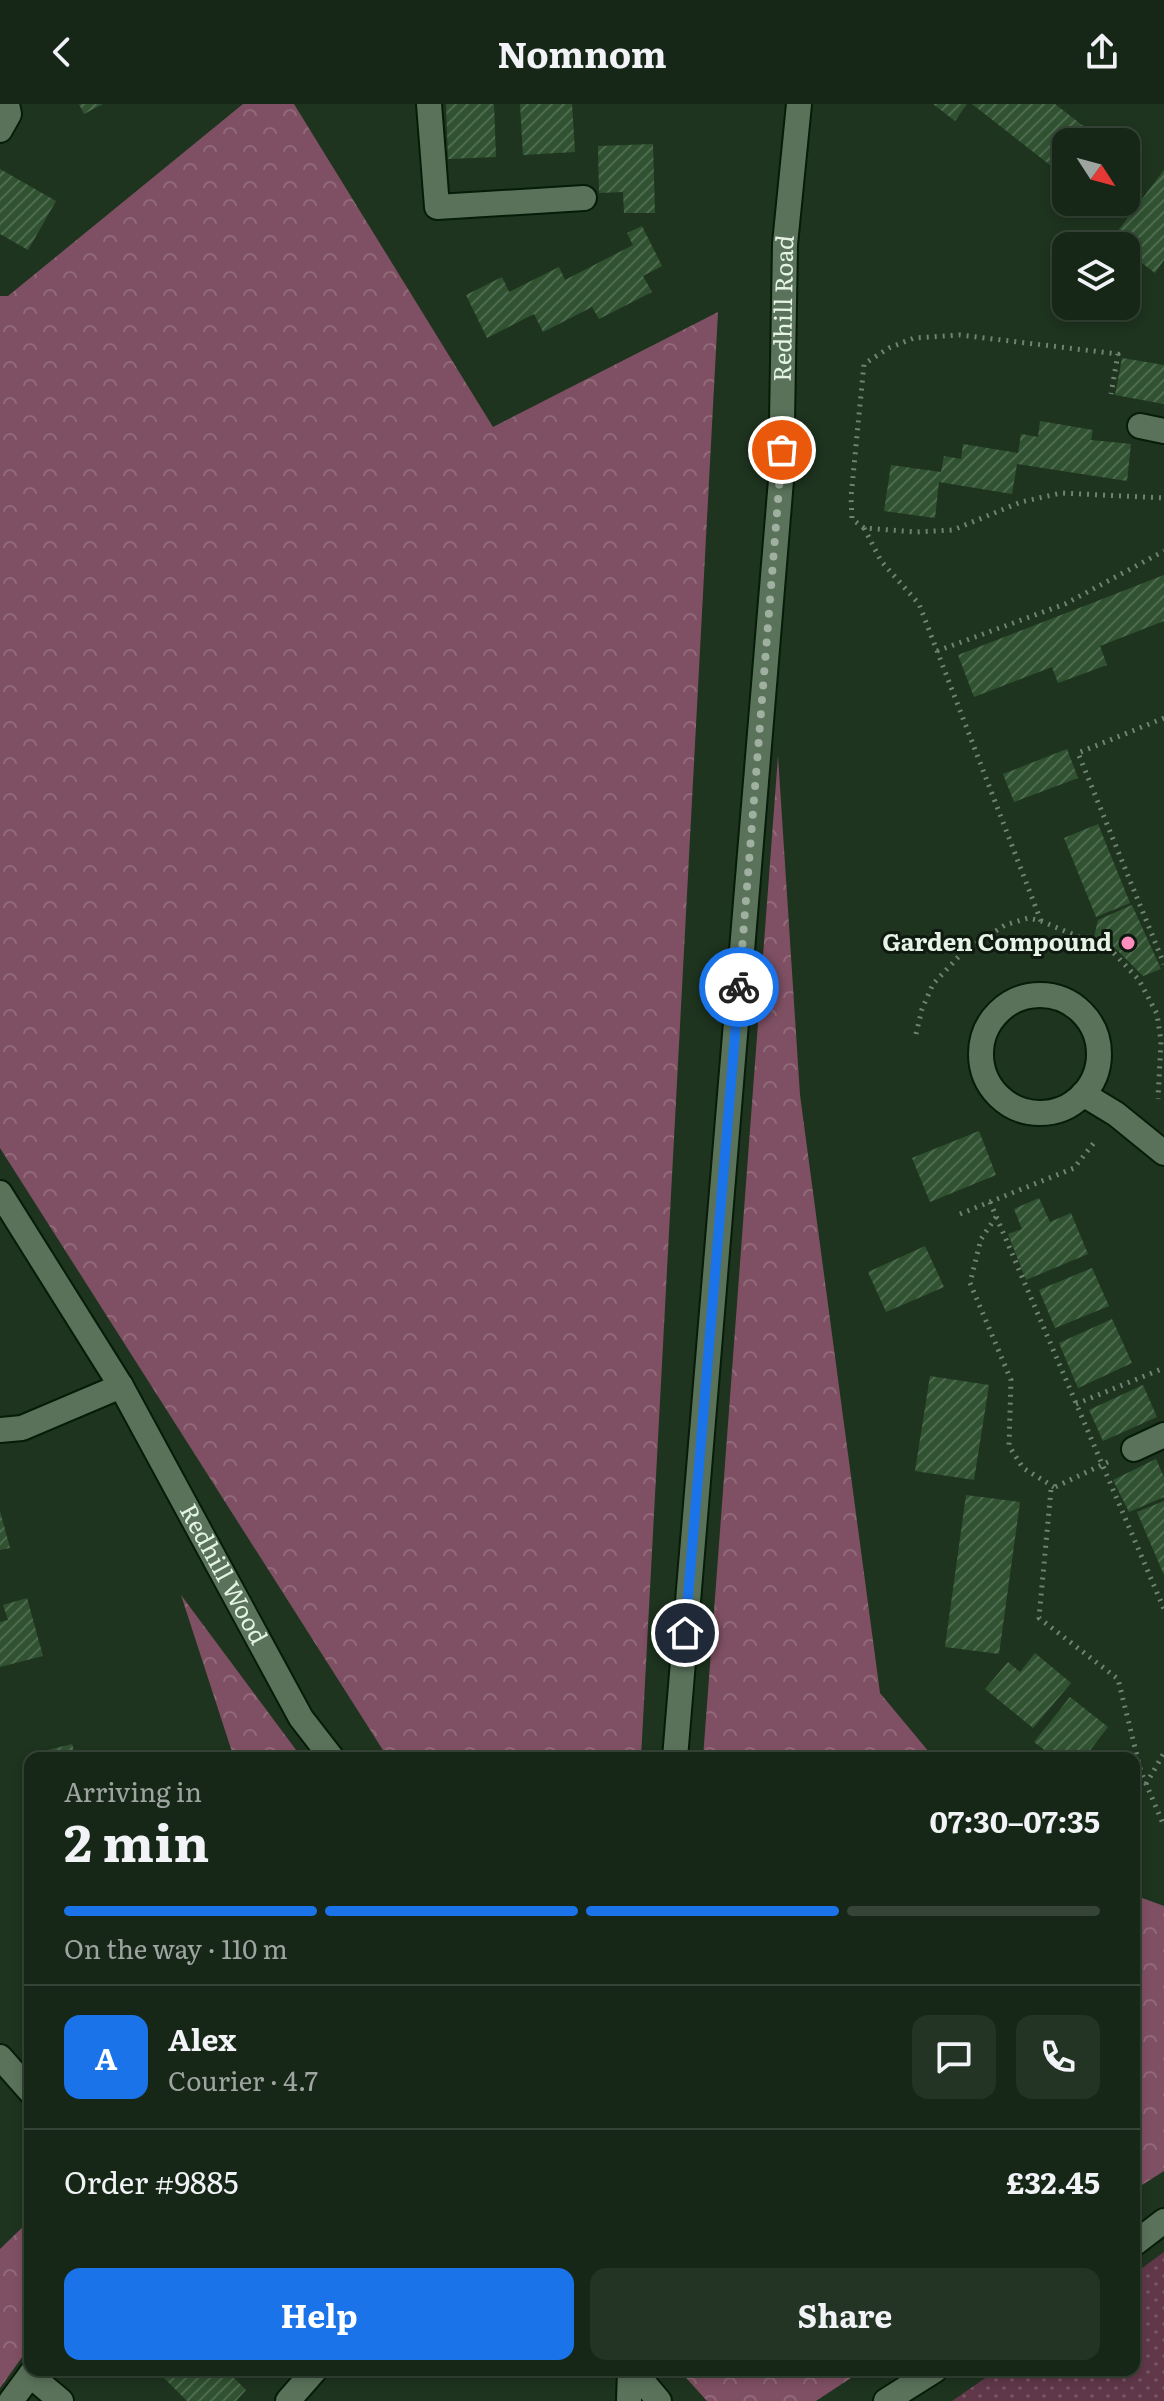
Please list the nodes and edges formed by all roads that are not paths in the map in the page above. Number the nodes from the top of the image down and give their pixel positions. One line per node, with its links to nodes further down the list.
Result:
1 (7, 104): 4 (street)
2 (429, 104): 5 (street)
3 (799, 104): 14 (street, Redhill Road)
4 (0, 130)
5 (584, 198)
6 (1083, 1094): 6 (street); 7 (street)
7 (1164, 1153)
8 (0, 1193): 9 (street, Redhill Wood)
9 (121, 1386): 10 (street); 13 (street, Redhill Wood)
10 (0, 1430)
11 (1164, 1435): 12 (street)
12 (1134, 1449)
13 (327, 1752)
14 (675, 1752)
15 (0, 2057): 16 (street)
16 (24, 2084)
17 (1164, 2221): 18 (street)
18 (1140, 2239)
19 (29, 2376): 25 (street)
20 (36, 2376): 26 (street)
21 (310, 2376): 27 (street)
22 (631, 2376): 28 (street)
23 (637, 2376): 29 (street)
24 (926, 2376): 30 (street)
25 (11, 2401)
26 (61, 2401)
27 (288, 2401)
28 (629, 2401)
29 (659, 2401)
30 (886, 2401)

